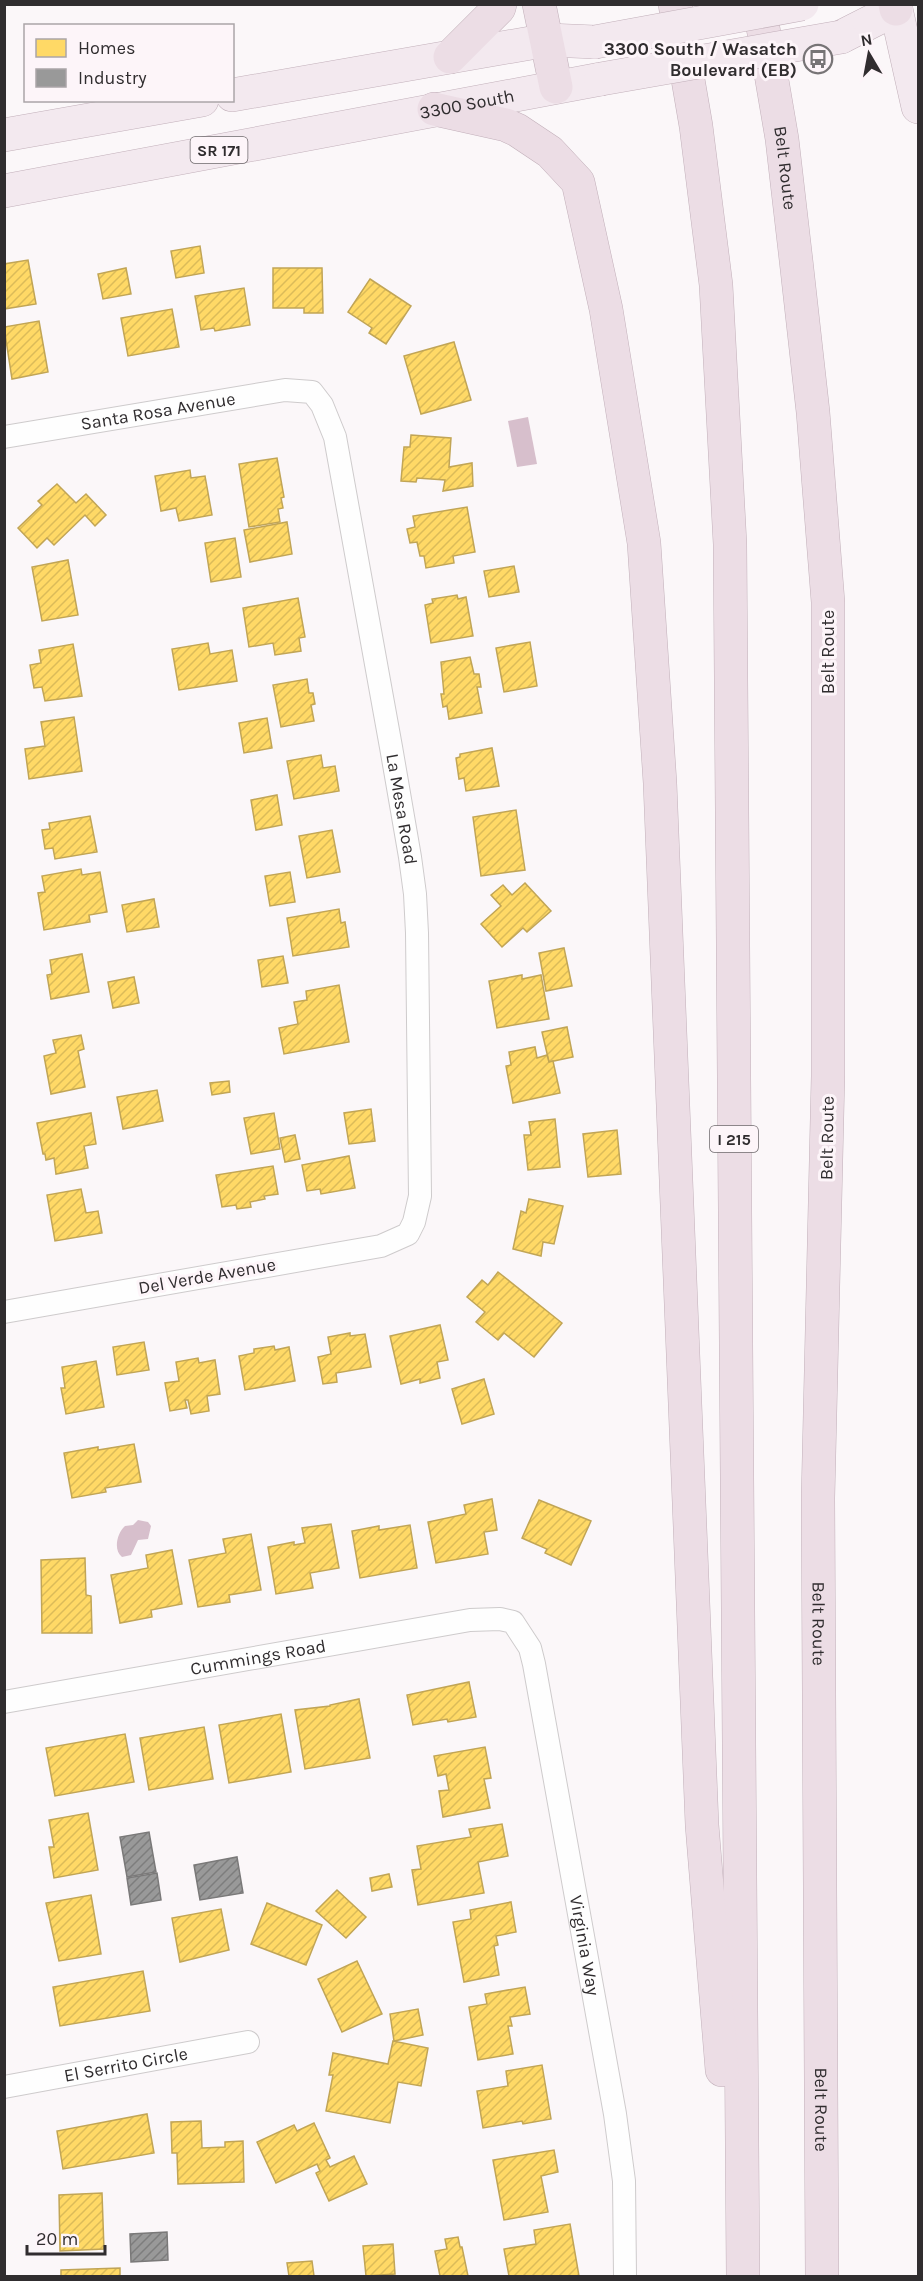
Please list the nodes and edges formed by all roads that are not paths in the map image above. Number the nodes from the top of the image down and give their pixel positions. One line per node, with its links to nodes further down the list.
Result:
1 (500, 4): 8 (highway)
2 (539, 4): 7 (highway)
3 (675, 4): 26 (highway, I 215)
4 (759, 4): 27 (highway, Belt Route)
5 (802, 4): 7 (main road, bridge)
6 (886, 6): 9 (main road, 3300 South / SR 171, bridge); 12 (main road)
7 (548, 40): 8 (main road); 9 (highway)
8 (450, 57): 10 (main road)
9 (556, 87): 13 (main road, 3300 South / SR 171)
10 (234, 95)
11 (191, 102): 14 (main road)
12 (918, 107)
13 (434, 109): 15 (main road, 3300 South / SR 171); 25 (highway)
14 (4, 135)
15 (4, 191)
16 (312, 392): 17 (street, Santa Rosa Avenue); 18 (street, La Mesa Road)
17 (4, 437)
18 (408, 1234): 19 (street, Del Verde Avenue)
19 (4, 1312)
20 (513, 1622): 21 (street, Cummings Road); 24 (street, Virginia Way)
21 (4, 1702)
22 (248, 2042): 23 (street, El Serrito Circle)
23 (4, 2086)
24 (625, 2277)
25 (738, 2277)
26 (743, 2277)
27 (824, 2277)

